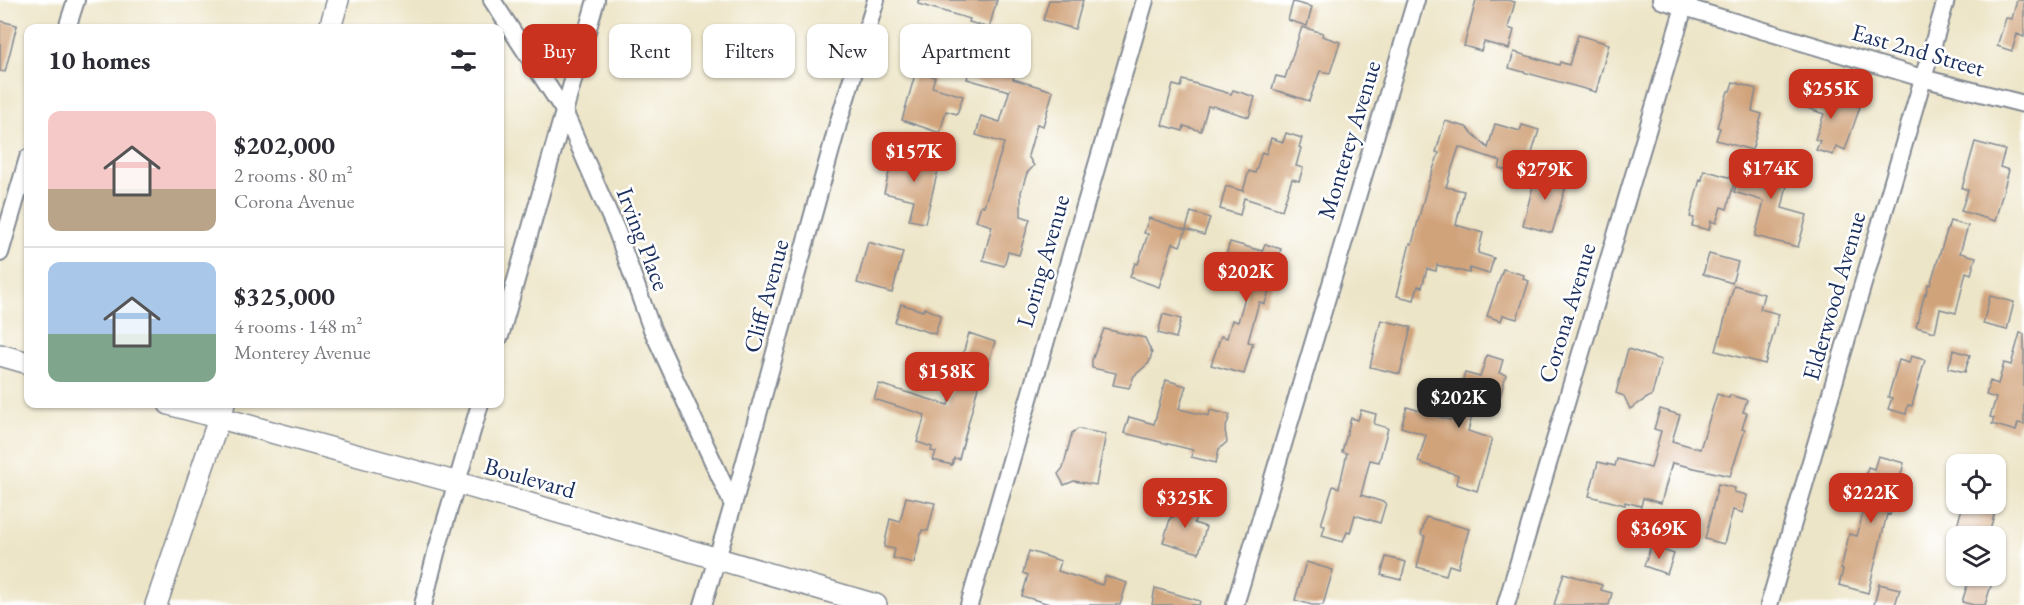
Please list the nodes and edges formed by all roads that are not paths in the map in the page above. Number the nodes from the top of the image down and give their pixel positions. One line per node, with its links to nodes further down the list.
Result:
1 (76, 0): 11 (street)
2 (338, 0): 12 (street)
3 (492, 0): 15 (street, Irving Place)
4 (596, 0): 15 (street)
5 (876, 0): 25 (street, Cliff Avenue)
6 (1145, 0): 31 (street, Loring Avenue)
7 (1416, 0): 32 (street, Monterey Avenue)
8 (1661, 0): 10 (street, East 2nd Street)
9 (1946, 0): 13 (street, Elderwood Avenue)
10 (1685, 3): 13 (street, East 2nd Street); 33 (street, Corona Avenue)
11 (68, 24)
12 (331, 24)
13 (1922, 78): 14 (street, East 2nd Street); 34 (street, Elderwood Avenue)
14 (2024, 104)
15 (563, 109): 18 (street); 25 (street, Irving Place)
16 (24, 172): 17 (street)
17 (0, 253)
18 (504, 322)
19 (0, 356): 20 (street)
20 (24, 362)
21 (199, 408): 23 (street, Boulevard)
22 (479, 408): 24 (street)
23 (222, 411): 24 (street, Boulevard); 27 (street)
24 (458, 483): 26 (street, Boulevard); 28 (street)
25 (733, 505): 26 (street, Cliff Avenue)
26 (716, 559): 29 (street, Cliff Avenue); 30 (street, Boulevard)
27 (156, 605)
28 (423, 605)
29 (703, 605)
30 (876, 605)
31 (969, 605)
32 (1235, 605)
33 (1506, 605)
34 (1769, 605)

